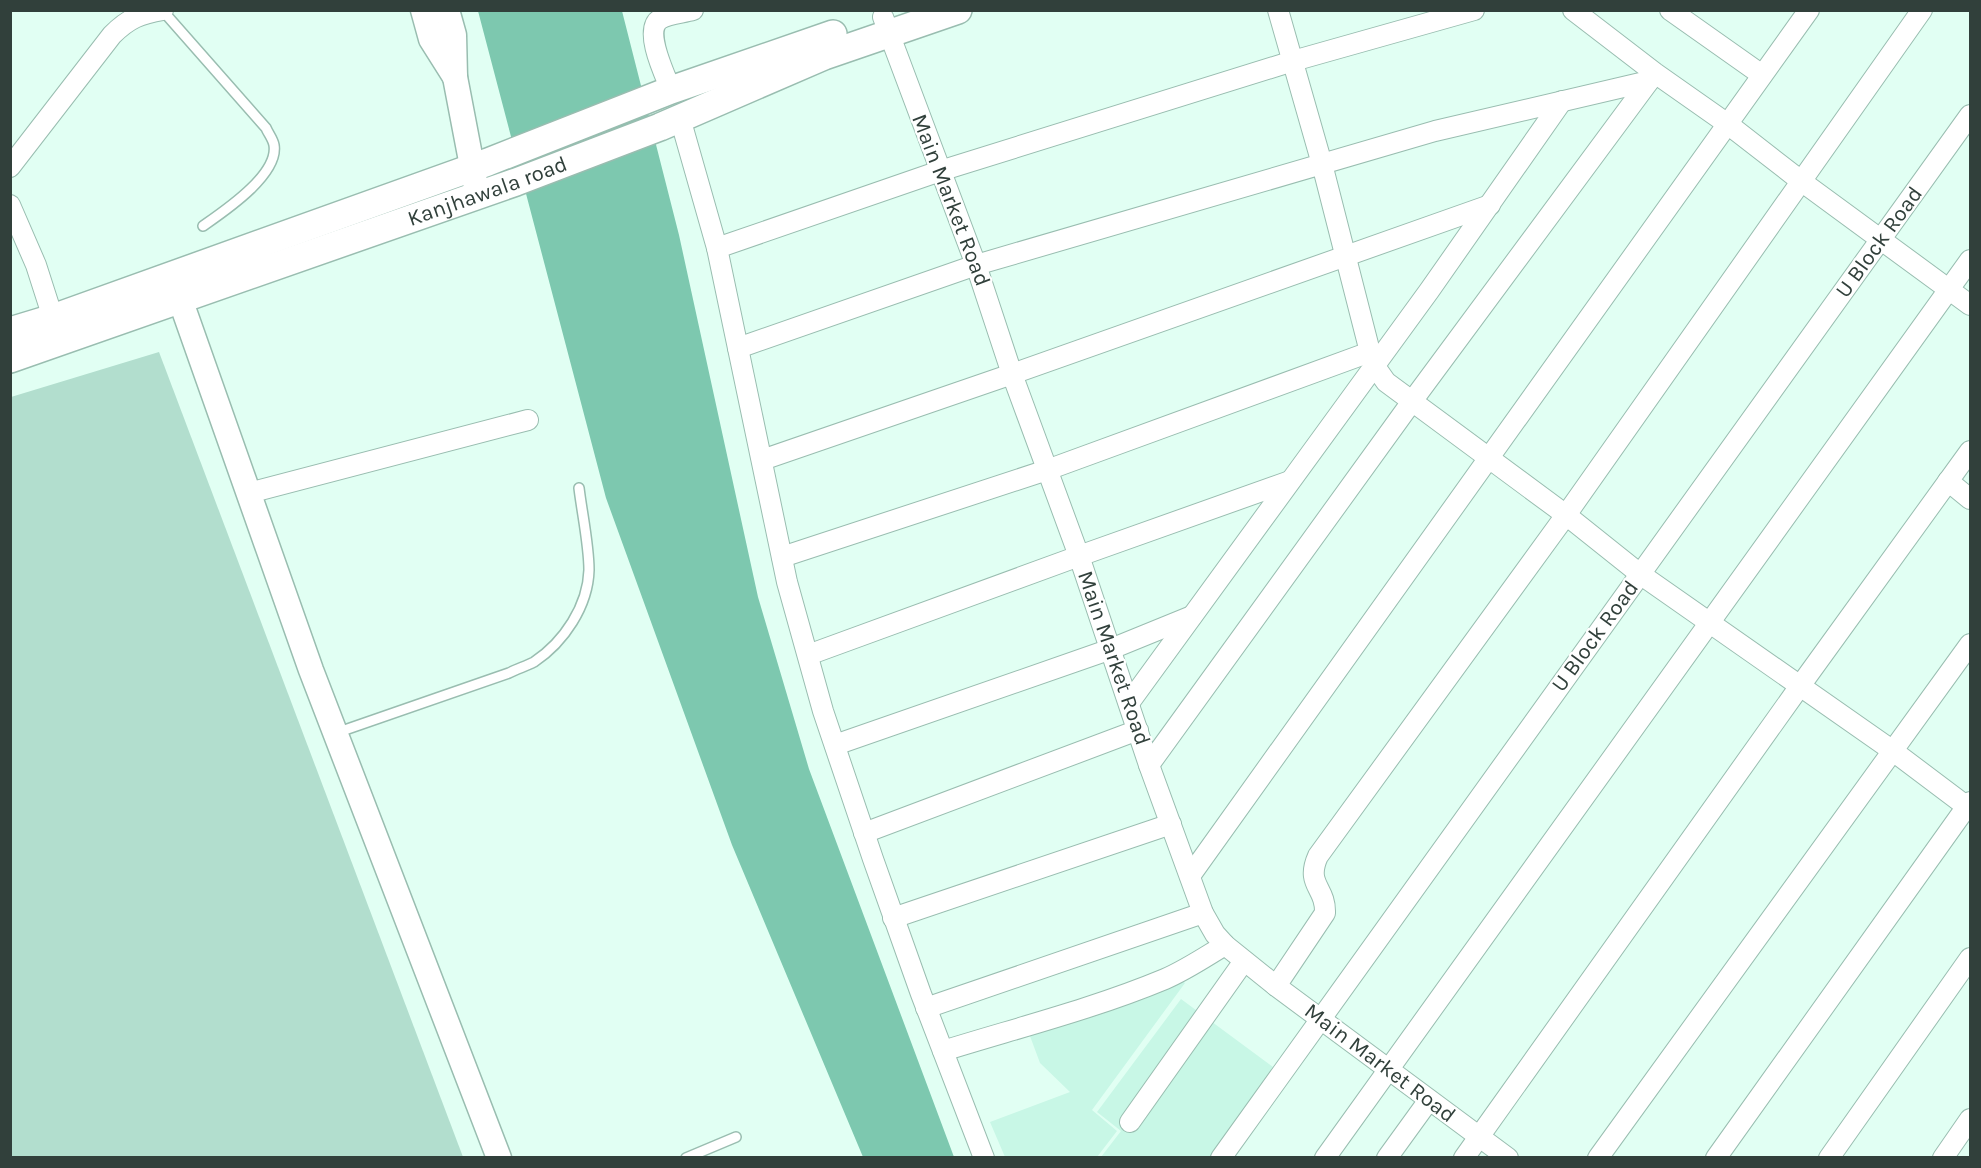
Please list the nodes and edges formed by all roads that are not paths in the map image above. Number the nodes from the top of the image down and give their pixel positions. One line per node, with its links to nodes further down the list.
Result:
1 (423, 10): 17 (street)
2 (447, 10): 17 (street)
3 (693, 10): 13 (street)
4 (958, 10): 14 (main road, Kanjhawala road)
5 (1278, 10): 15 (street)
6 (1474, 10): 15 (street)
7 (1573, 10): 18 (street)
8 (1670, 10): 16 (street)
9 (1809, 10): 16 (street)
10 (1923, 10): 28 (street)
11 (163, 11): 12 (street); 32 (lane)
12 (129, 14): 25 (street)
13 (657, 16): 19 (street)
14 (891, 21): 19 (main road, Kanjhawala road); 22 (main road, Kanjhawala road); 27 (street, Main Market Road)
15 (1293, 61): 24 (street); 27 (street)
16 (1762, 75): 23 (street)
17 (455, 77): 26 (street)
18 (1652, 77): 20 (street); 23 (street); 48 (street)
19 (664, 93): 26 (main road, Kanjhawala road)
20 (1562, 101): 24 (street); 31 (street)
21 (1971, 115): 33 (street, U Block Road)
22 (670, 122): 29 (main road, Kanjhawala road); 34 (street)
23 (1728, 125): 28 (street); 51 (street)
24 (1322, 164): 35 (street); 37 (street)
25 (10, 167)
26 (472, 168): 29 (street); 38 (main road, Kanjhawala road)
27 (940, 171): 34 (street); 37 (street, Main Market Road)
28 (1801, 181): 33 (street); 59 (street)
29 (477, 195): 40 (main road, Kanjhawala road)
30 (10, 205): 42 (street)
31 (1490, 205): 35 (street); 45 (street)
32 (203, 226)
33 (1881, 239): 39 (street); 62 (street, U Block Road)
34 (717, 248): 44 (street)
35 (1345, 255): 45 (street); 47 (street)
36 (1971, 260): 39 (street)
37 (976, 265): 44 (street); 47 (street, Main Market Road)
38 (171, 275): 40 (street); 42 (main road, Kanjhawala road)
39 (1949, 290): 41 (street); 64 (street)
40 (180, 300): 46 (main road, Kanjhawala road); 57 (street)
41 (1971, 305)
42 (53, 318): 43 (main road, Kanjhawala road)
43 (10, 331)
44 (738, 348): 52 (street)
45 (1372, 358): 48 (street); 53 (street); 54 (street)
46 (10, 359)
47 (1012, 374): 52 (street); 53 (street, Main Market Road)
48 (1413, 400): 51 (street); 74 (street)
49 (528, 420): 57 (street)
50 (1971, 451): 55 (street)
51 (1490, 457): 59 (street); 78 (street)
52 (762, 460): 61 (street)
53 (1047, 470): 60 (street, Main Market Road); 61 (street)
54 (1290, 481): 60 (street); 63 (street)
55 (1948, 481): 58 (street); 68 (street)
56 (579, 488): 71 (lane)
57 (249, 493): 71 (street)
58 (1971, 499)
59 (1566, 514): 62 (street); 84 (street)
60 (1079, 556): 66 (street, Main Market Road); 67 (street)
61 (782, 557): 67 (street)
62 (1640, 574): 64 (street); 86 (street, U Block Road)
63 (1192, 616): 66 (street); 69 (street)
64 (1710, 623): 68 (street); 88 (street)
65 (1971, 644): 73 (street)
66 (1111, 649): 69 (street, Main Market Road); 72 (street)
67 (808, 655): 72 (street)
68 (1800, 686): 73 (street); 93 (street)
69 (1129, 703): 70 (street, Main Market Road)
70 (1138, 730): 74 (street, Main Market Road); 77 (street)
71 (336, 733): 94 (street)
72 (835, 745): 77 (street)
73 (1893, 751): 75 (street); 102 (street)
74 (1149, 765): 76 (street, Main Market Road)
75 (1970, 806): 103 (street)
76 (1171, 824): 78 (street, Main Market Road); 80 (street)
77 (864, 833): 80 (street)
78 (1190, 876): 79 (street, Main Market Road)
79 (1203, 913): 81 (street, Main Market Road); 85 (street)
80 (893, 918): 85 (street)
81 (1225, 945): 83 (street, Main Market Road); 87 (street)
82 (1971, 958): 104 (street)
83 (1244, 961): 84 (street, Main Market Road); 91 (street)
84 (1276, 986): 86 (street, Main Market Road)
85 (926, 1008): 87 (street)
86 (1320, 1018): 88 (street, Main Market Road); 97 (street, U Block Road)
87 (943, 1051): 96 (street)
88 (1389, 1069): 89 (street, Main Market Road); 98 (street)
89 (1429, 1100): 93 (street, Main Market Road); 99 (street)
90 (1971, 1119): 105 (street)
91 (1130, 1122)
92 (736, 1137): 95 (lane)
93 (1479, 1137): 100 (street); 101 (street, Main Market Road)
94 (499, 1158)
95 (686, 1158)
96 (984, 1158)
97 (1221, 1158)
98 (1326, 1158)
99 (1387, 1158)
100 (1464, 1158)
101 (1508, 1158)
102 (1598, 1158)
103 (1716, 1158)
104 (1829, 1158)
105 (1942, 1158)

